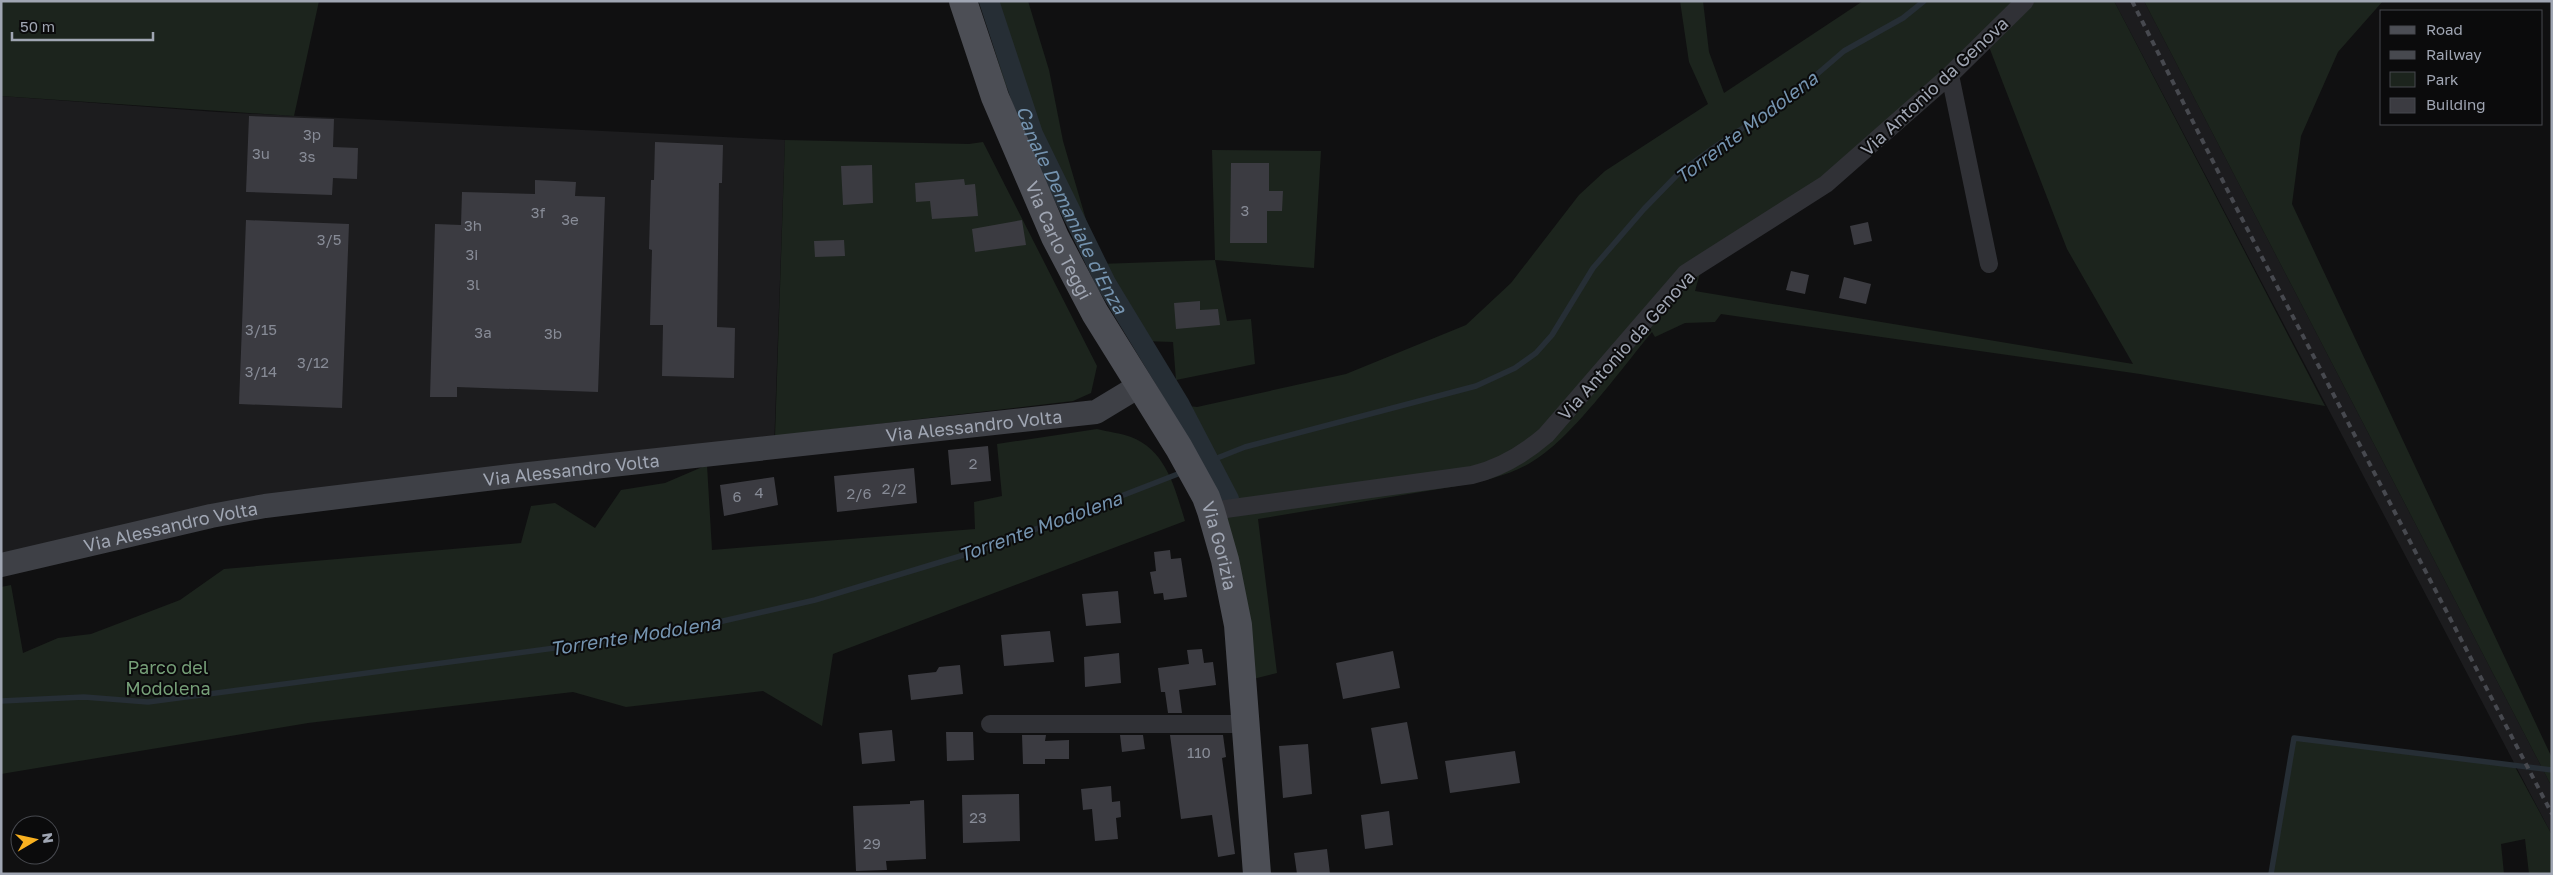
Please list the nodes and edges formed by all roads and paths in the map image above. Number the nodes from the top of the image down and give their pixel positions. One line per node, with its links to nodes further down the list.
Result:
1 (963, 1): 5 (main road, Via Carlo Teggi)
2 (2025, 1): 3 (street, Via Antonio da Genova)
3 (1950, 75): 4 (street); 6 (street, Via Antonio da Genova)
4 (1989, 264)
5 (1139, 386): 6 (main road, Via Gorizia); 7 (street, Via Alessandro Volta)
6 (1208, 504): 9 (main road, Via Gorizia)
7 (1, 565)
8 (990, 724): 9 (street)
9 (1244, 724): 10 (main road, Via Gorizia)
10 (1257, 874)

